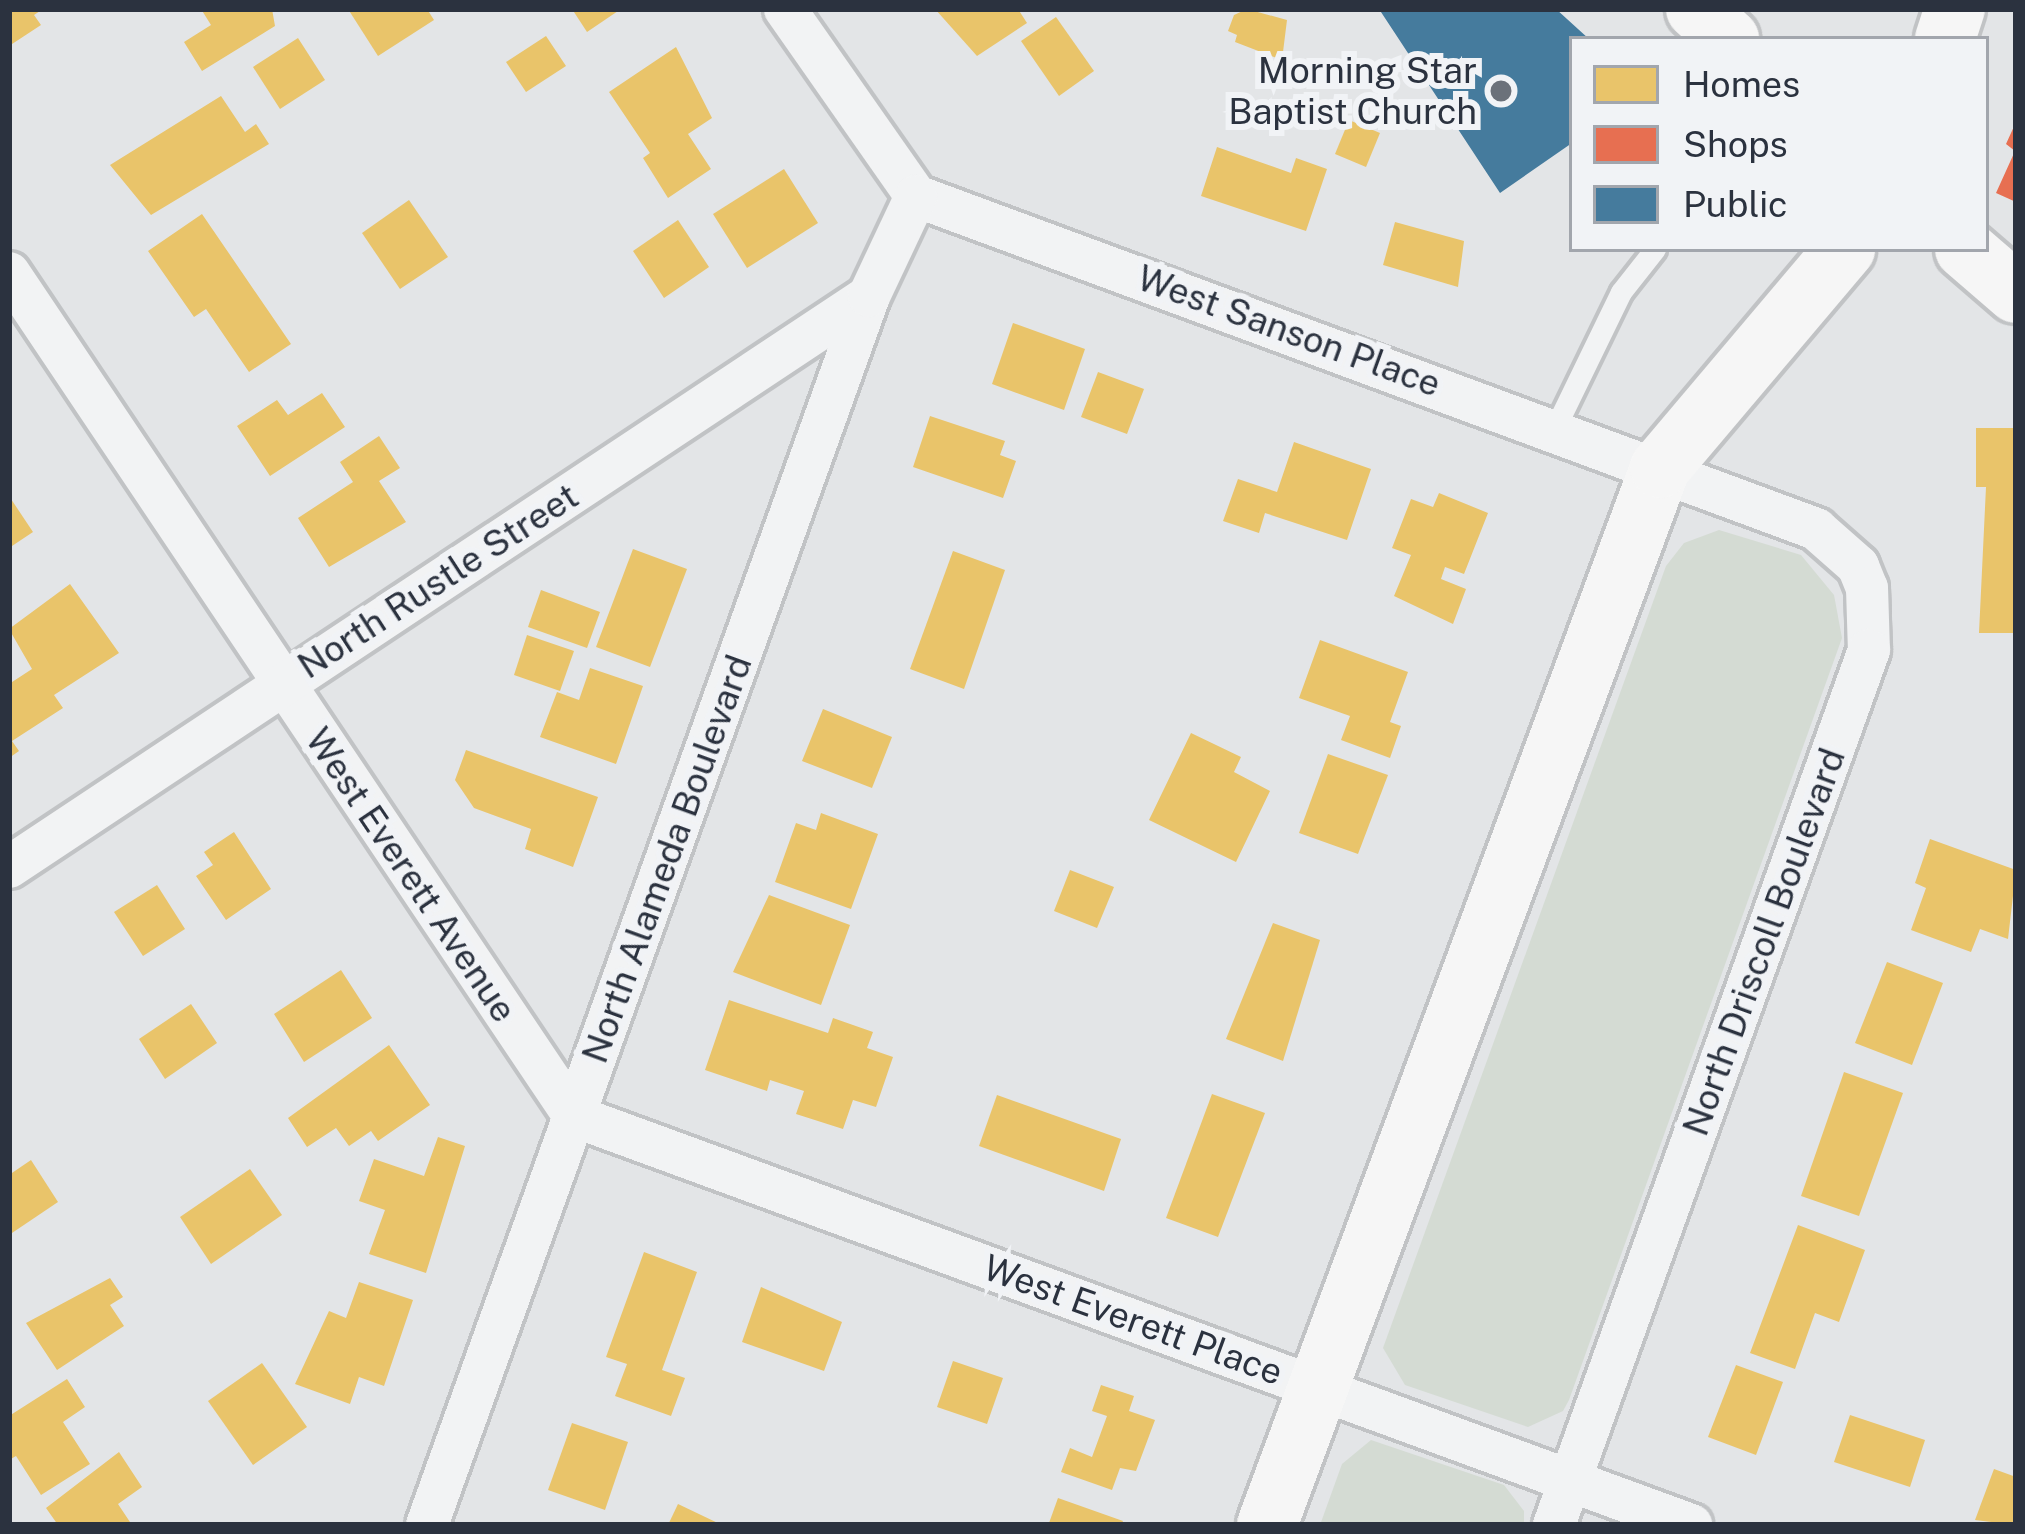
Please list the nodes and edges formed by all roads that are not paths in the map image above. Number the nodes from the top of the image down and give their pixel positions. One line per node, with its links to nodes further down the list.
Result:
1 (785, 9): 2 (street)
2 (916, 196): 8 (street, North Alameda Boulevard); 9 (street, West Sanson Place)
3 (1653, 252): 9 (lane)
4 (1842, 252): 10 (main road)
5 (1968, 252): 7 (main road)
6 (9, 273): 11 (street, West Everett Avenue)
7 (2016, 293)
8 (869, 296): 11 (street, North Rustle Street); 13 (street, North Alameda Boulevard)
9 (1555, 428): 10 (street, West Sanson Place)
10 (1660, 468): 14 (main road); 15 (street, North Driscoll Boulevard)
11 (282, 684): 12 (street, North Rustle Street); 13 (street, West Everett Avenue)
12 (9, 867)
13 (574, 1117): 14 (street, West Everett Place); 16 (street, North Alameda Boulevard)
14 (1317, 1387): 15 (street, West Everett Place); 17 (main road)
15 (1569, 1481): 18 (street, North Driscoll Boulevard); 19 (street, West Everett Place)
16 (427, 1525)
17 (1267, 1525)
18 (1554, 1525)
19 (1691, 1525)

